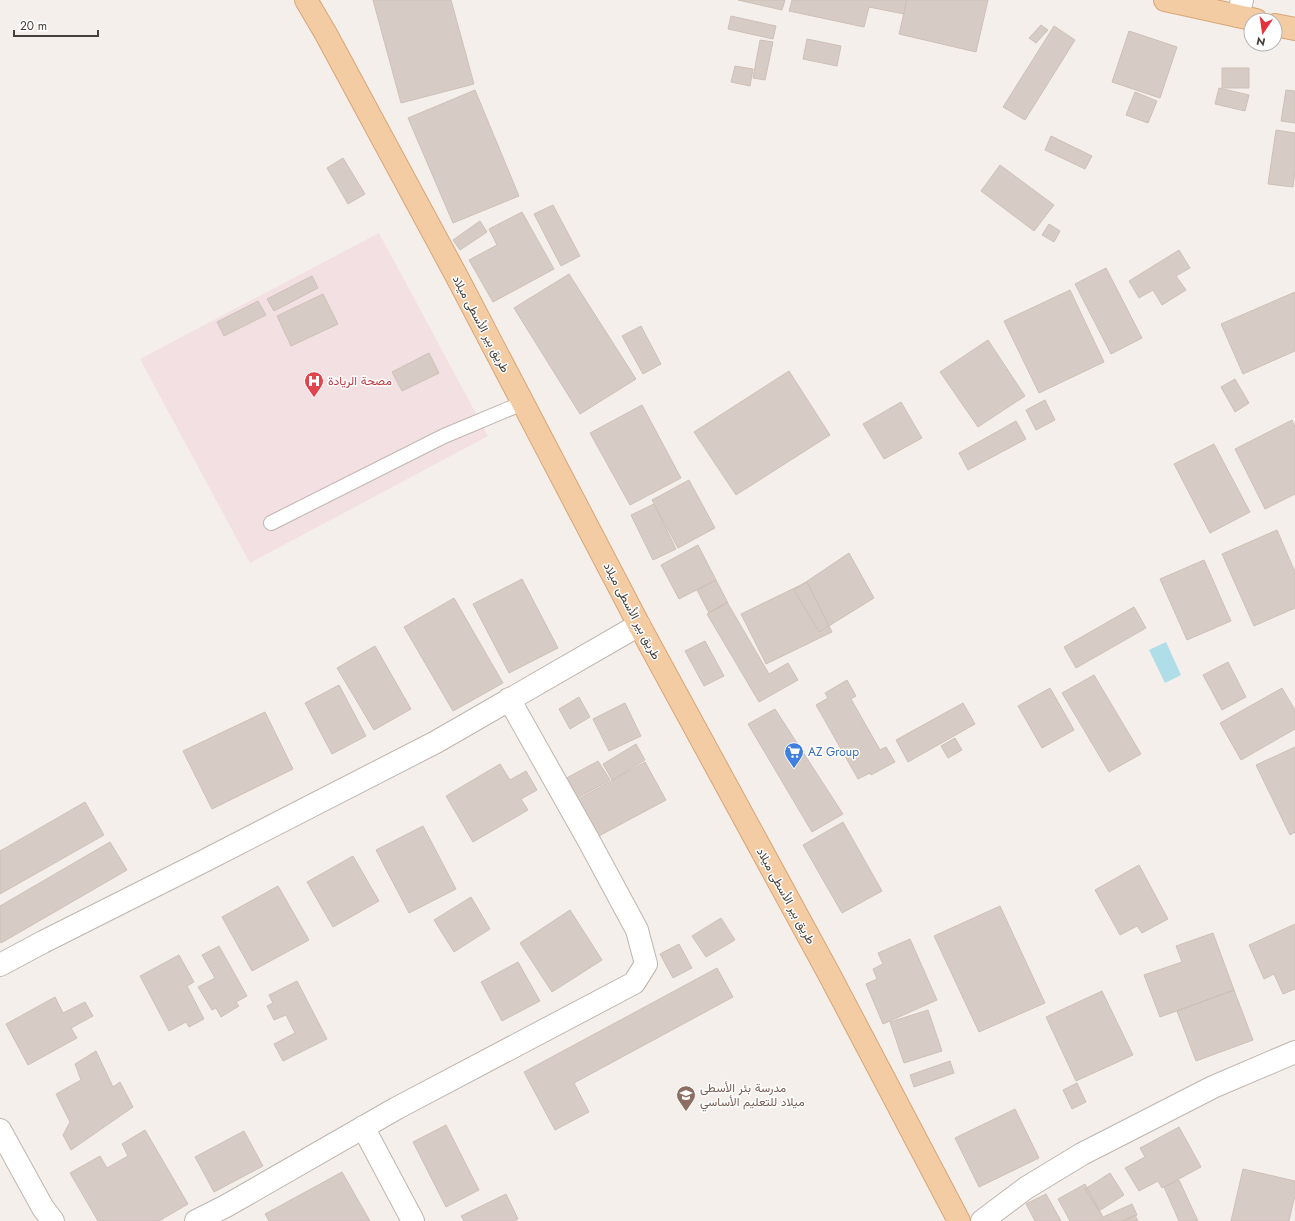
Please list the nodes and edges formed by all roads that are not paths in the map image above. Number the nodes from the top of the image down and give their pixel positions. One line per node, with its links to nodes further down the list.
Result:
1 (306, 0): 6 (main road, طريق بير الأسطى ميلاد)
2 (1166, 0): 3 (main road)
3 (1245, 12)
4 (1283, 26): 5 (main road)
5 (1295, 29)
6 (523, 403): 7 (lane); 8 (main road, طريق بير الأسطى ميلاد)
7 (271, 523)
8 (639, 625): 9 (street); 17 (main road, طريق بير الأسطى ميلاد)
9 (509, 700): 10 (street); 12 (street)
10 (0, 965)
11 (1295, 1052): 18 (street)
12 (363, 1127): 15 (street); 16 (street)
13 (0, 1130): 14 (street)
14 (53, 1221)
15 (196, 1221)
16 (413, 1221)
17 (959, 1221)
18 (982, 1221)

